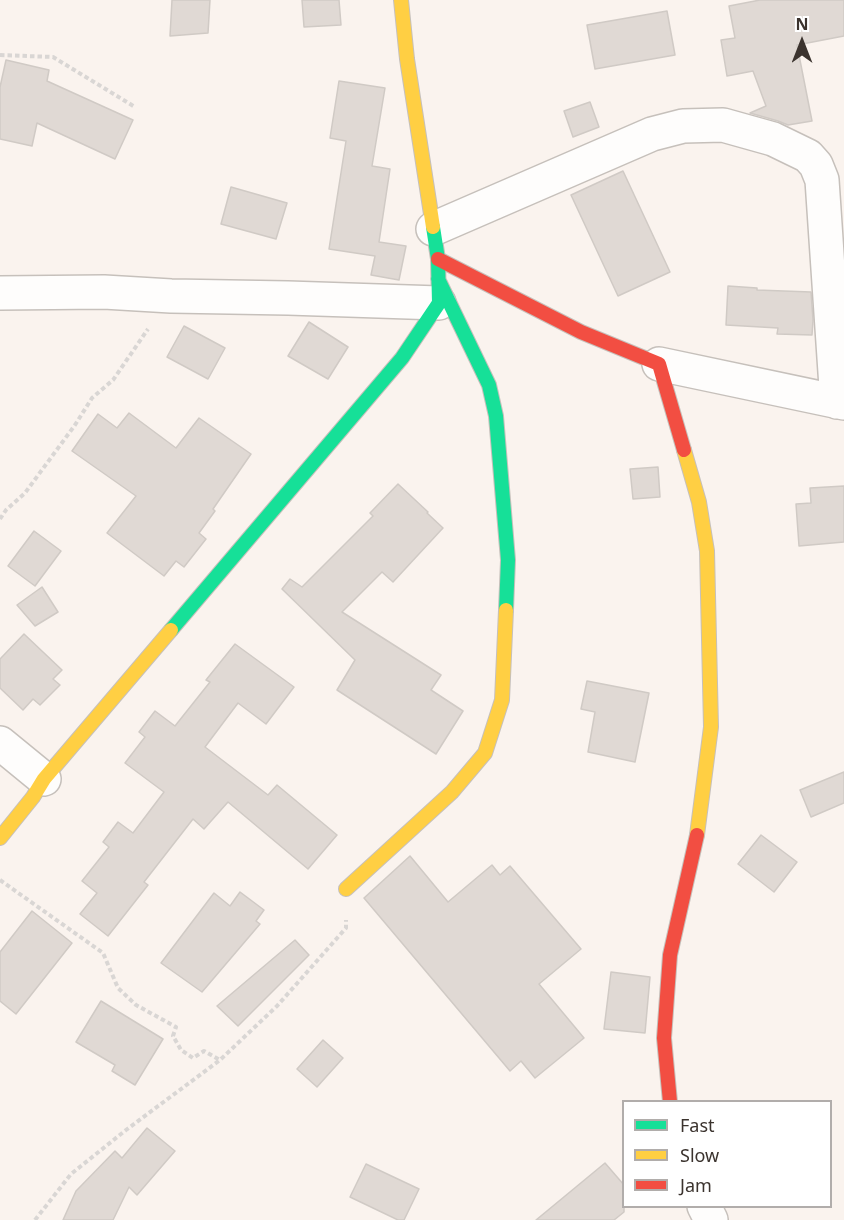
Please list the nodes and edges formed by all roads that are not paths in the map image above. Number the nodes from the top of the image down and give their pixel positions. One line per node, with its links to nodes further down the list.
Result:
1 (401, 0): 2 (street)
2 (436, 244): 3 (street); 5 (street); 6 (street)
3 (438, 291): 4 (street); 8 (street); 10 (street)
4 (0, 293)
5 (659, 364): 6 (street); 11 (street)
6 (840, 403)
7 (0, 743): 8 (street)
8 (44, 779): 9 (street)
9 (0, 838)
10 (346, 890)
11 (670, 1100)

